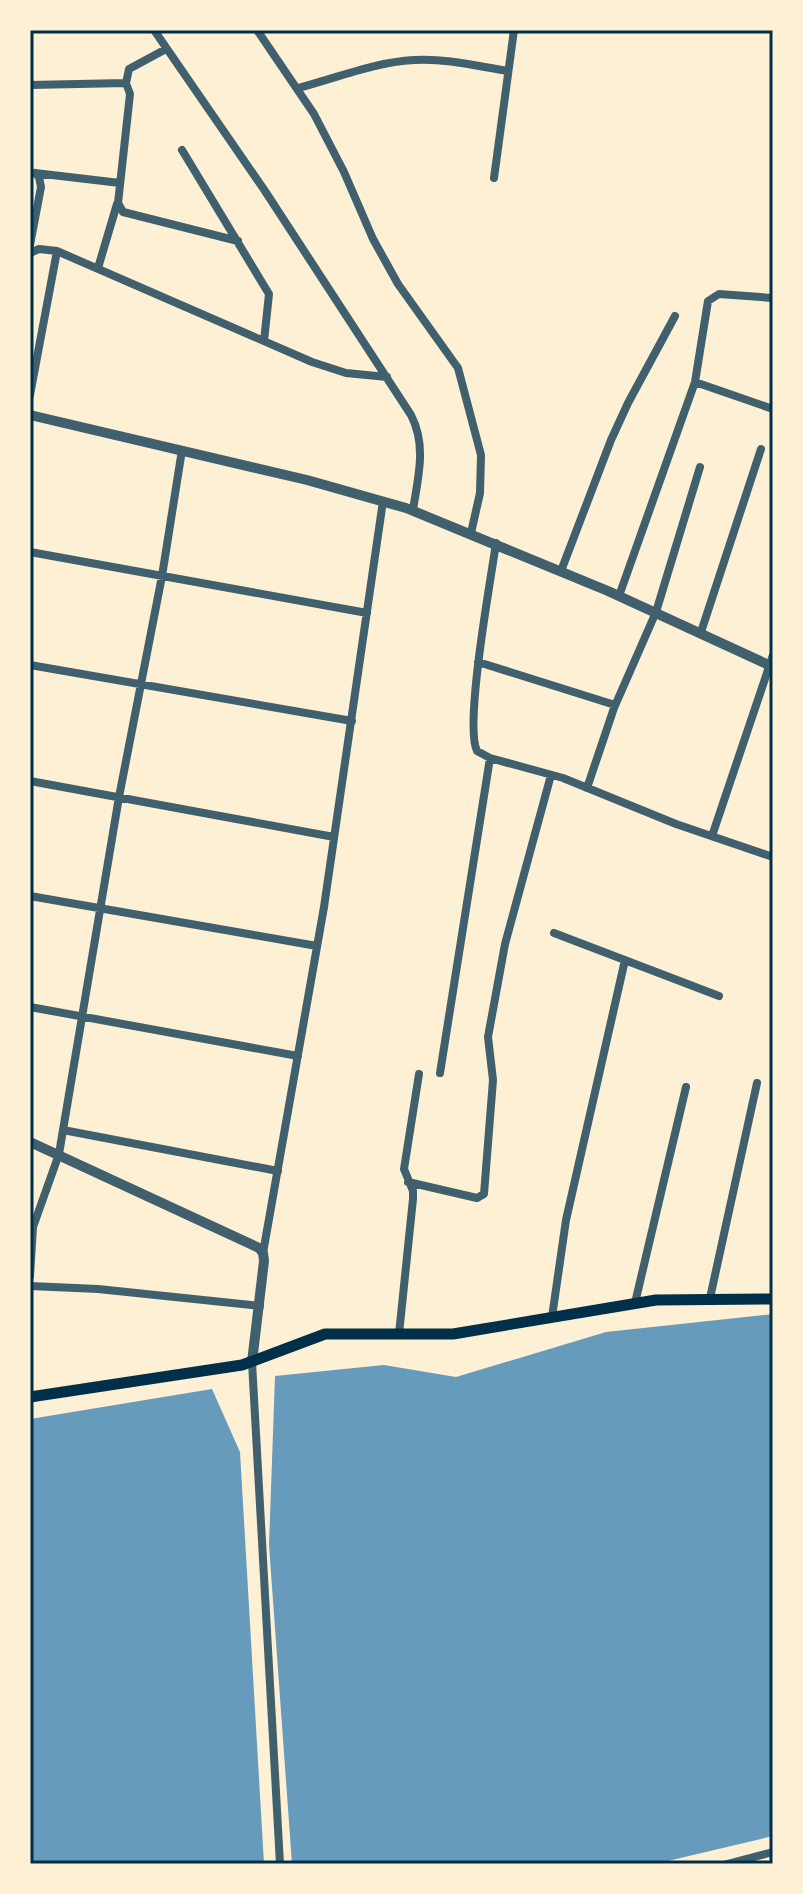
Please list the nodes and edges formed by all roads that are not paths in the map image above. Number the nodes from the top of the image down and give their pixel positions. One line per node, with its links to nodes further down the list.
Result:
1 (154, 30): 4 (street)
2 (257, 30): 8 (street)
3 (514, 30): 5 (street)
4 (166, 49): 6 (street); 22 (street)
5 (507, 71): 8 (street); 11 (street)
6 (126, 83): 7 (street); 12 (street)
7 (30, 85)
8 (298, 88): 32 (street)
9 (182, 150): 14 (street)
10 (33, 172): 12 (street); 15 (street)
11 (494, 178)
12 (120, 183): 13 (street)
13 (118, 203): 14 (street); 18 (street)
14 (238, 241): 21 (street)
15 (30, 245)
16 (57, 251): 17 (street); 18 (street); 24 (street)
17 (30, 253)
18 (98, 268): 21 (street)
19 (773, 298): 23 (street)
20 (675, 316): 35 (street)
21 (264, 341): 22 (street)
22 (387, 377): 31 (street)
23 (695, 382): 25 (street); 37 (street)
24 (30, 395)
25 (773, 409)
26 (30, 415): 28 (street)
27 (761, 449): 40 (street)
28 (182, 450): 30 (street); 36 (street)
29 (700, 467): 38 (street)
30 (383, 501): 31 (street); 39 (street)
31 (413, 510): 32 (street)
32 (471, 533): 33 (street)
33 (496, 543): 35 (street); 41 (street)
34 (30, 552): 36 (street)
35 (561, 571): 37 (street)
36 (162, 576): 39 (street); 44 (street)
37 (619, 596): 38 (street)
38 (656, 612): 40 (street); 45 (street)
39 (367, 613): 46 (street)
40 (701, 632): 42 (street)
41 (478, 662): 45 (street); 47 (street)
42 (772, 663): 52 (street)
43 (30, 665): 44 (street)
44 (142, 685): 46 (street); 51 (street)
45 (615, 705): 50 (street)
46 (352, 721): 53 (street)
47 (490, 758): 48 (street); 64 (street)
48 (551, 775): 50 (street); 72 (street)
49 (30, 781): 51 (street)
50 (587, 788): 52 (street)
51 (119, 797): 53 (street); 56 (street)
52 (712, 836): 54 (street)
53 (334, 837): 58 (street)
54 (773, 857)
55 (30, 896): 56 (street)
56 (100, 908): 58 (street); 62 (street)
57 (554, 933): 59 (street)
58 (317, 946): 63 (street)
59 (625, 960): 60 (street); 80 (street)
60 (719, 996)
61 (30, 1007): 62 (street)
62 (84, 1015): 63 (street); 68 (street)
63 (298, 1056): 71 (street)
64 (440, 1073)
65 (419, 1074): 72 (street)
66 (757, 1083): 76 (street)
67 (686, 1087): 78 (street)
68 (63, 1130): 70 (street); 71 (street)
69 (30, 1142): 70 (street)
70 (59, 1154): 73 (street); 74 (street)
71 (278, 1171): 73 (street)
72 (408, 1182): 81 (street)
73 (263, 1253): 79 (street)
74 (30, 1276)
75 (30, 1286): 79 (street)
76 (710, 1298): 77 (main road); 78 (main road)
77 (773, 1299)
78 (635, 1303): 80 (main road)
79 (260, 1306): 82 (street)
80 (552, 1317): 81 (main road)
81 (399, 1334): 82 (main road)
82 (252, 1362): 83 (main road); 85 (street)
83 (30, 1397)
84 (773, 1852): 86 (street)
85 (280, 1864)
86 (727, 1864)

